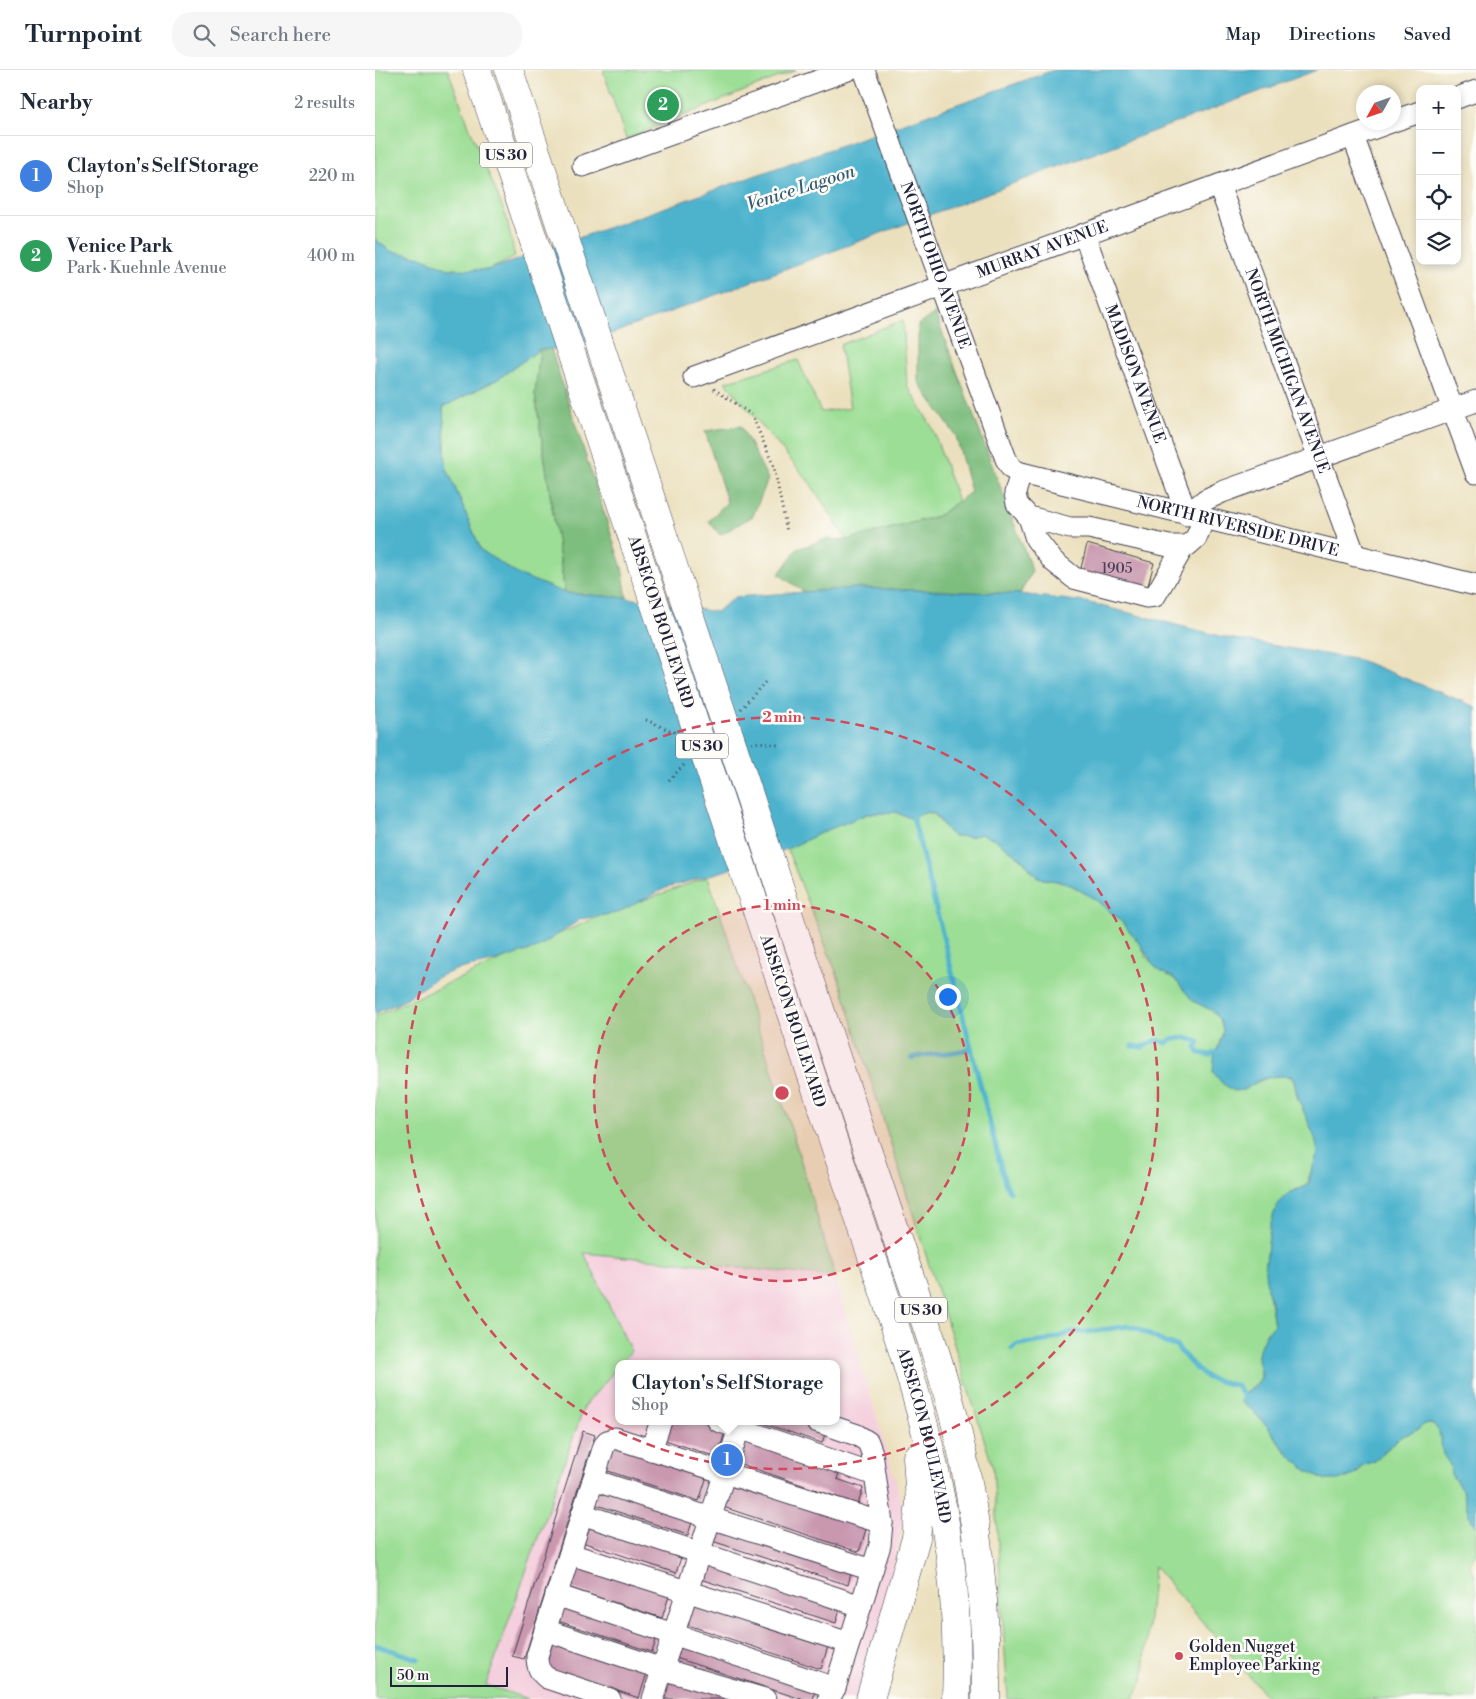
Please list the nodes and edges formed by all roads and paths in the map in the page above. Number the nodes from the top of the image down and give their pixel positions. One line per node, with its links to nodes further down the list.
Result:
1 (477, 70): 27 (highway, ABSECON BOULEVARD / US 30, bridge)
2 (509, 70): 55 (highway, ABSECON BOULEVARD / US 30, bridge)
3 (848, 70): 11 (street)
4 (864, 70): 14 (street, NORTH OHIO AVENUE)
5 (1476, 91): 6 (street)
6 (1461, 97)
7 (1416, 113): 8 (street, MURRAY AVENUE)
8 (1401, 119)
9 (1370, 130): 10 (street, MURRAY AVENUE)
10 (1353, 136): 12 (street, MURRAY AVENUE); 17 (street)
11 (583, 166)
12 (1219, 185): 13 (street, MURRAY AVENUE); 18 (street, NORTH MICHIGAN AVENUE)
13 (1084, 234): 14 (street, MURRAY AVENUE); 22 (street, MADISON AVENUE)
14 (943, 285): 15 (street, MURRAY AVENUE); 19 (street, NORTH OHIO AVENUE)
15 (694, 377): 23 (path)
16 (1476, 400): 17 (street)
17 (1453, 409): 18 (street); 20 (street)
18 (1318, 457): 22 (street); 25 (street, NORTH MICHIGAN AVENUE)
19 (1014, 466): 21 (street); 22 (street, NORTH RIVERSIDE DRIVE)
20 (1476, 473)
21 (1029, 517): 24 (street); 24 (street)
22 (1195, 517): 24 (street); 25 (street, NORTH RIVERSIDE DRIVE)
23 (787, 532)
24 (1184, 546)
25 (1355, 556): 26 (street, NORTH RIVERSIDE DRIVE)
26 (1476, 585)
27 (908, 1369): 53 (highway); 54 (highway, ABSECON BOULEVARD / US 30)
28 (660, 1425): 32 (street)
29 (730, 1425): 31 (street)
30 (828, 1425): 34 (street)
31 (739, 1428): 33 (street); 34 (street)
32 (651, 1450): 33 (street); 35 (street)
33 (725, 1473): 37 (street); 38 (street)
34 (875, 1475): 38 (street)
35 (593, 1480): 36 (street); 37 (street)
36 (582, 1514): 39 (street); 40 (street)
37 (711, 1518): 39 (street); 41 (street)
38 (882, 1523): 41 (street)
39 (700, 1553): 42 (street); 44 (street)
40 (570, 1554): 42 (street); 43 (street)
41 (872, 1570): 44 (street)
42 (687, 1591): 46 (street); 47 (street)
43 (556, 1595): 45 (street); 46 (street)
44 (861, 1606): 47 (street)
45 (545, 1630): 48 (street); 50 (street)
46 (674, 1634): 48 (street); 49 (street)
47 (849, 1643): 49 (street)
48 (662, 1669): 51 (street); 52 (street)
49 (832, 1693)
50 (610, 1699)
51 (653, 1699)
52 (765, 1699)
53 (870, 1699)
54 (957, 1699)
55 (986, 1699)

